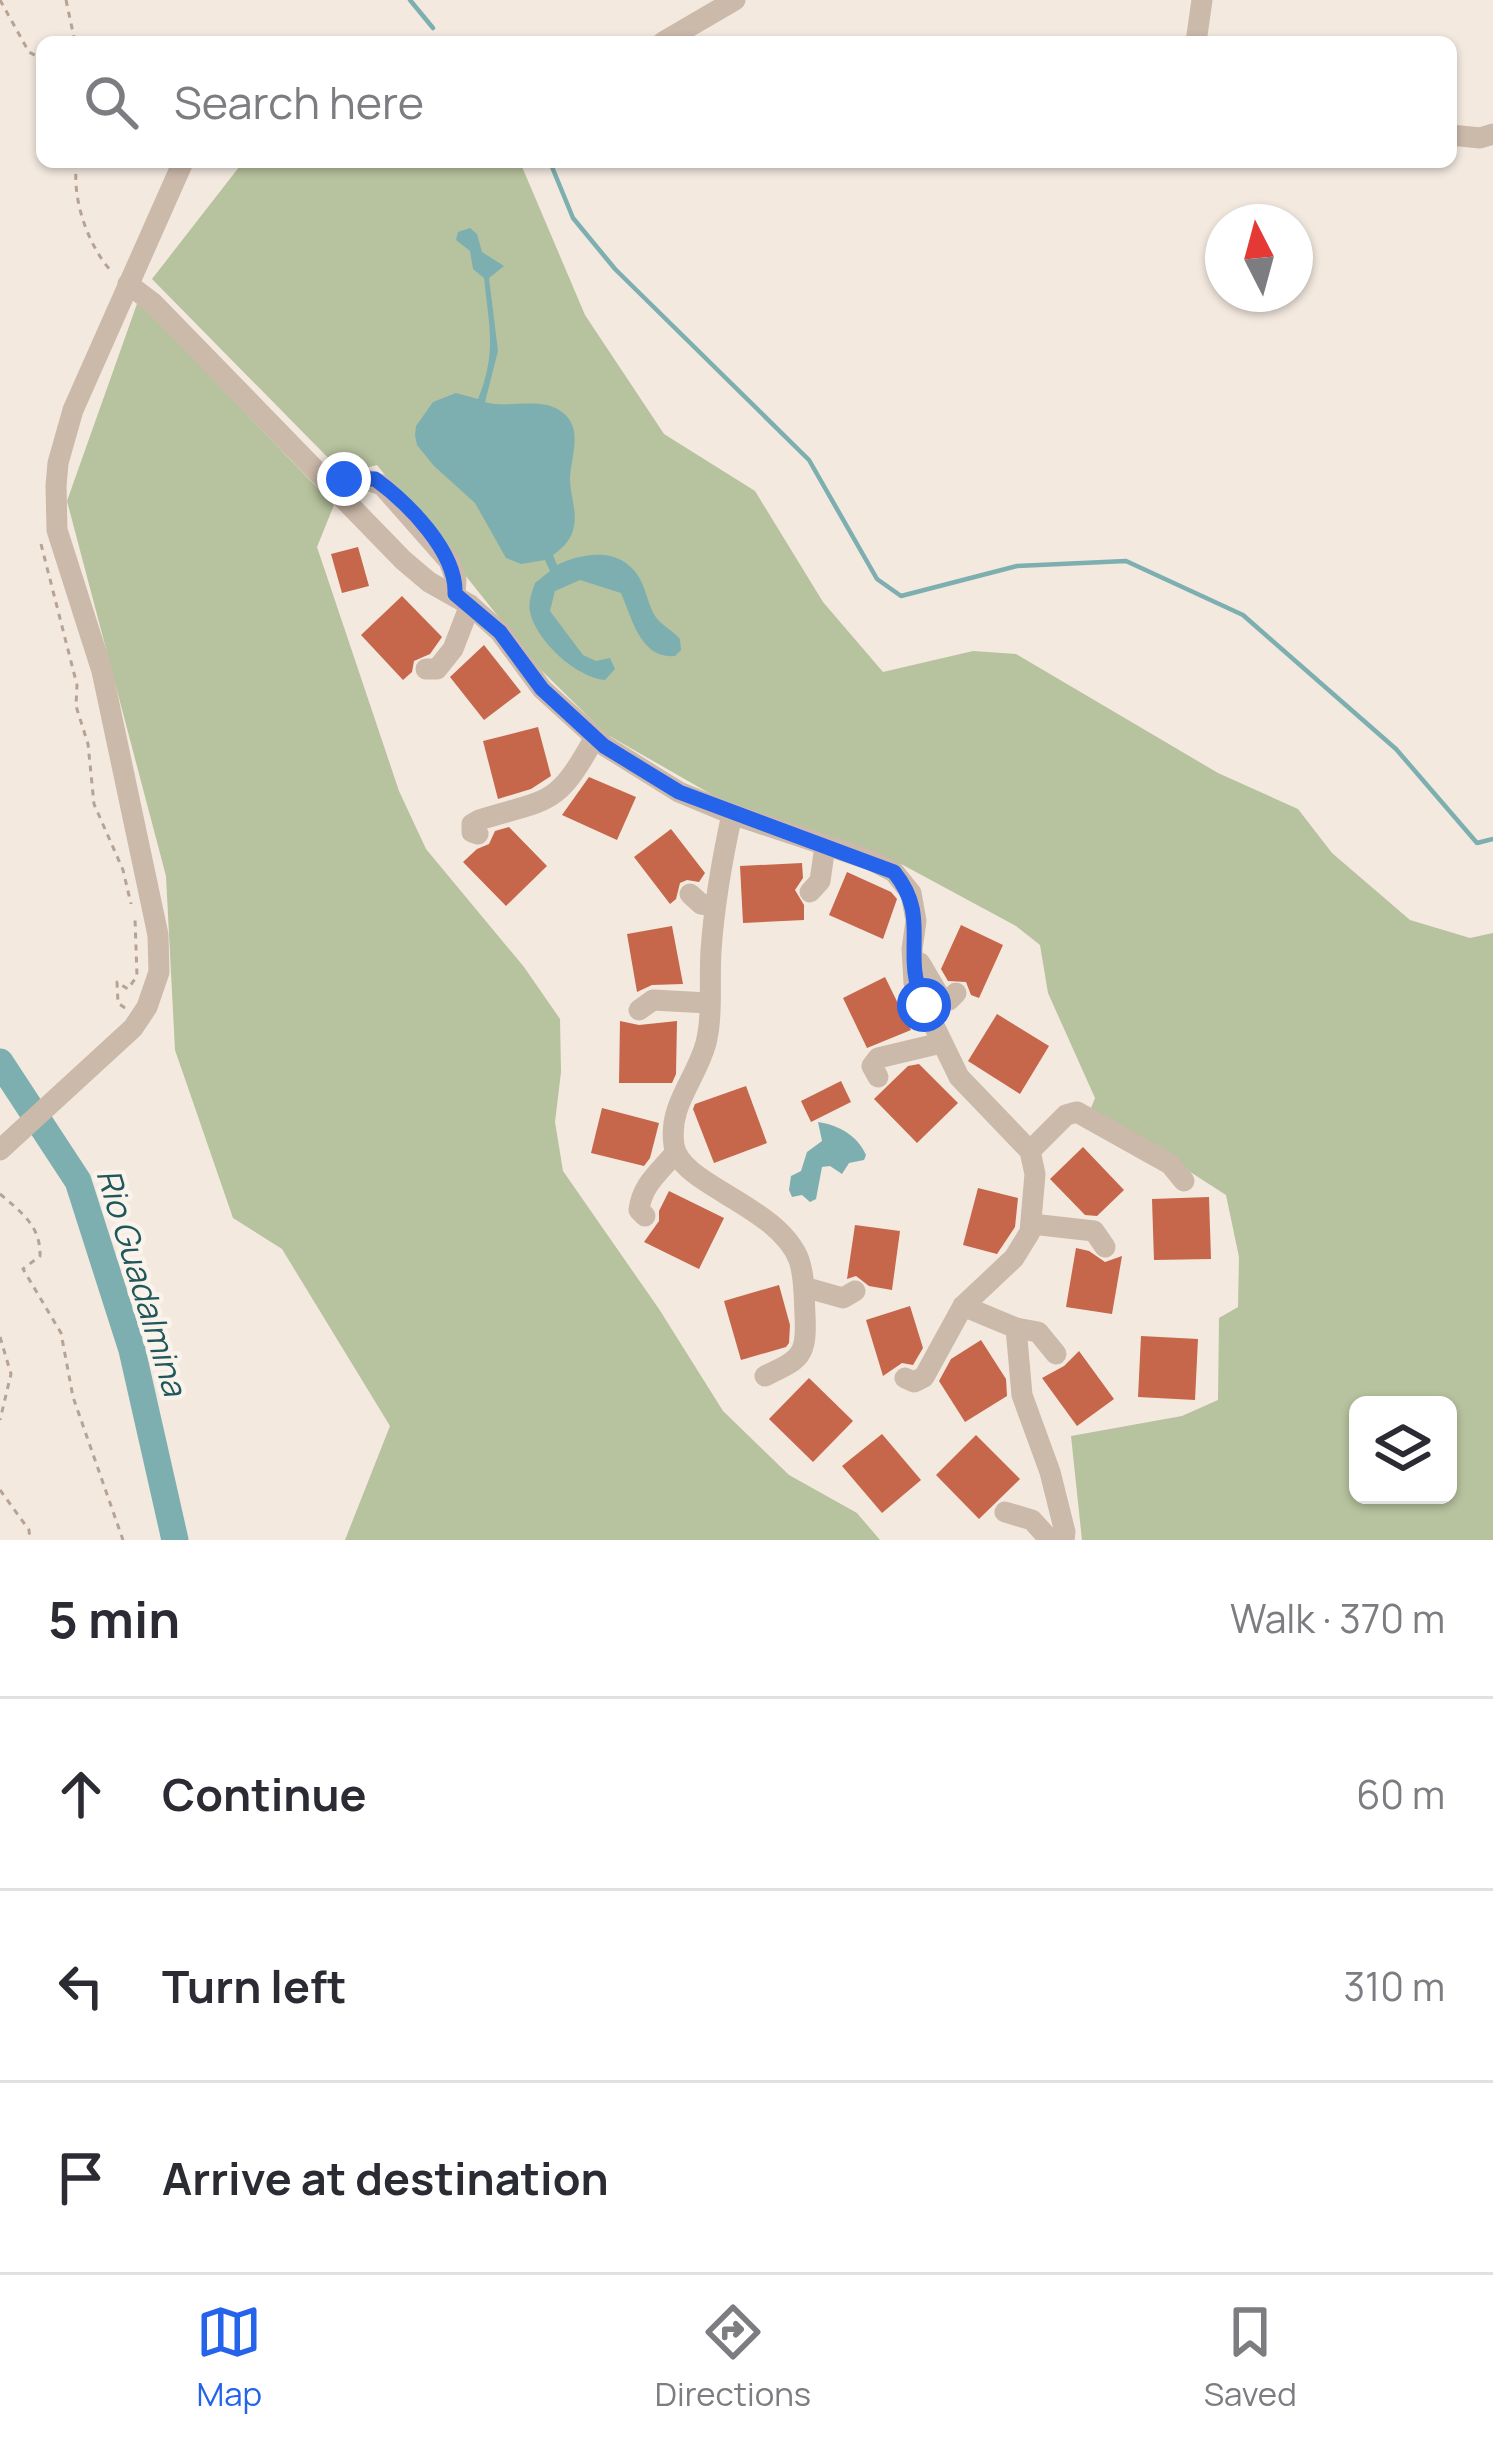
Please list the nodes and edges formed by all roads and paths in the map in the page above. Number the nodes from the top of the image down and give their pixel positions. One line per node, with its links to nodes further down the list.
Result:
1 (0, 0): 8 (path)
2 (66, 0): 5 (path)
3 (735, 0): 6 (street)
4 (1202, 0): 7 (street)
5 (74, 36)
6 (674, 36)
7 (1197, 36)
8 (36, 56)
9 (1493, 134): 10 (street)
10 (1457, 136)
11 (77, 168): 13 (path)
12 (180, 168): 13 (street)
13 (128, 284): 14 (street); 30 (street)
14 (332, 484): 15 (street); 15 (street)
15 (462, 600): 16 (street); 17 (street)
16 (426, 669)
17 (595, 737): 18 (street); 19 (street)
18 (731, 814): 20 (street); 23 (street)
19 (478, 834)
20 (825, 845): 21 (street); 24 (street)
21 (810, 892)
22 (690, 894): 23 (street)
23 (716, 906): 27 (street)
24 (907, 935): 25 (street); 28 (street)
25 (956, 993)
26 (648, 1001): 27 (street)
27 (708, 1003): 32 (street)
28 (941, 1042): 29 (street); 31 (street)
29 (884, 1060)
30 (0, 1150)
31 (1030, 1151): 33 (street); 36 (street)
32 (674, 1152): 35 (street); 38 (street)
33 (1184, 1181)
34 (0, 1194): 50 (path)
35 (645, 1216)
36 (1032, 1224): 37 (street); 40 (street)
37 (1105, 1247)
38 (804, 1287): 39 (street); 44 (street)
39 (855, 1291)
40 (963, 1306): 41 (street); 45 (street)
41 (1016, 1328): 43 (street); 52 (street)
42 (0, 1337): 46 (path)
43 (1057, 1354)
44 (767, 1376)
45 (905, 1378)
46 (0, 1420)
47 (0, 1490): 49 (path)
48 (1005, 1512): 51 (street)
49 (30, 1540)
50 (123, 1540)
51 (1050, 1540)
52 (1064, 1540)

